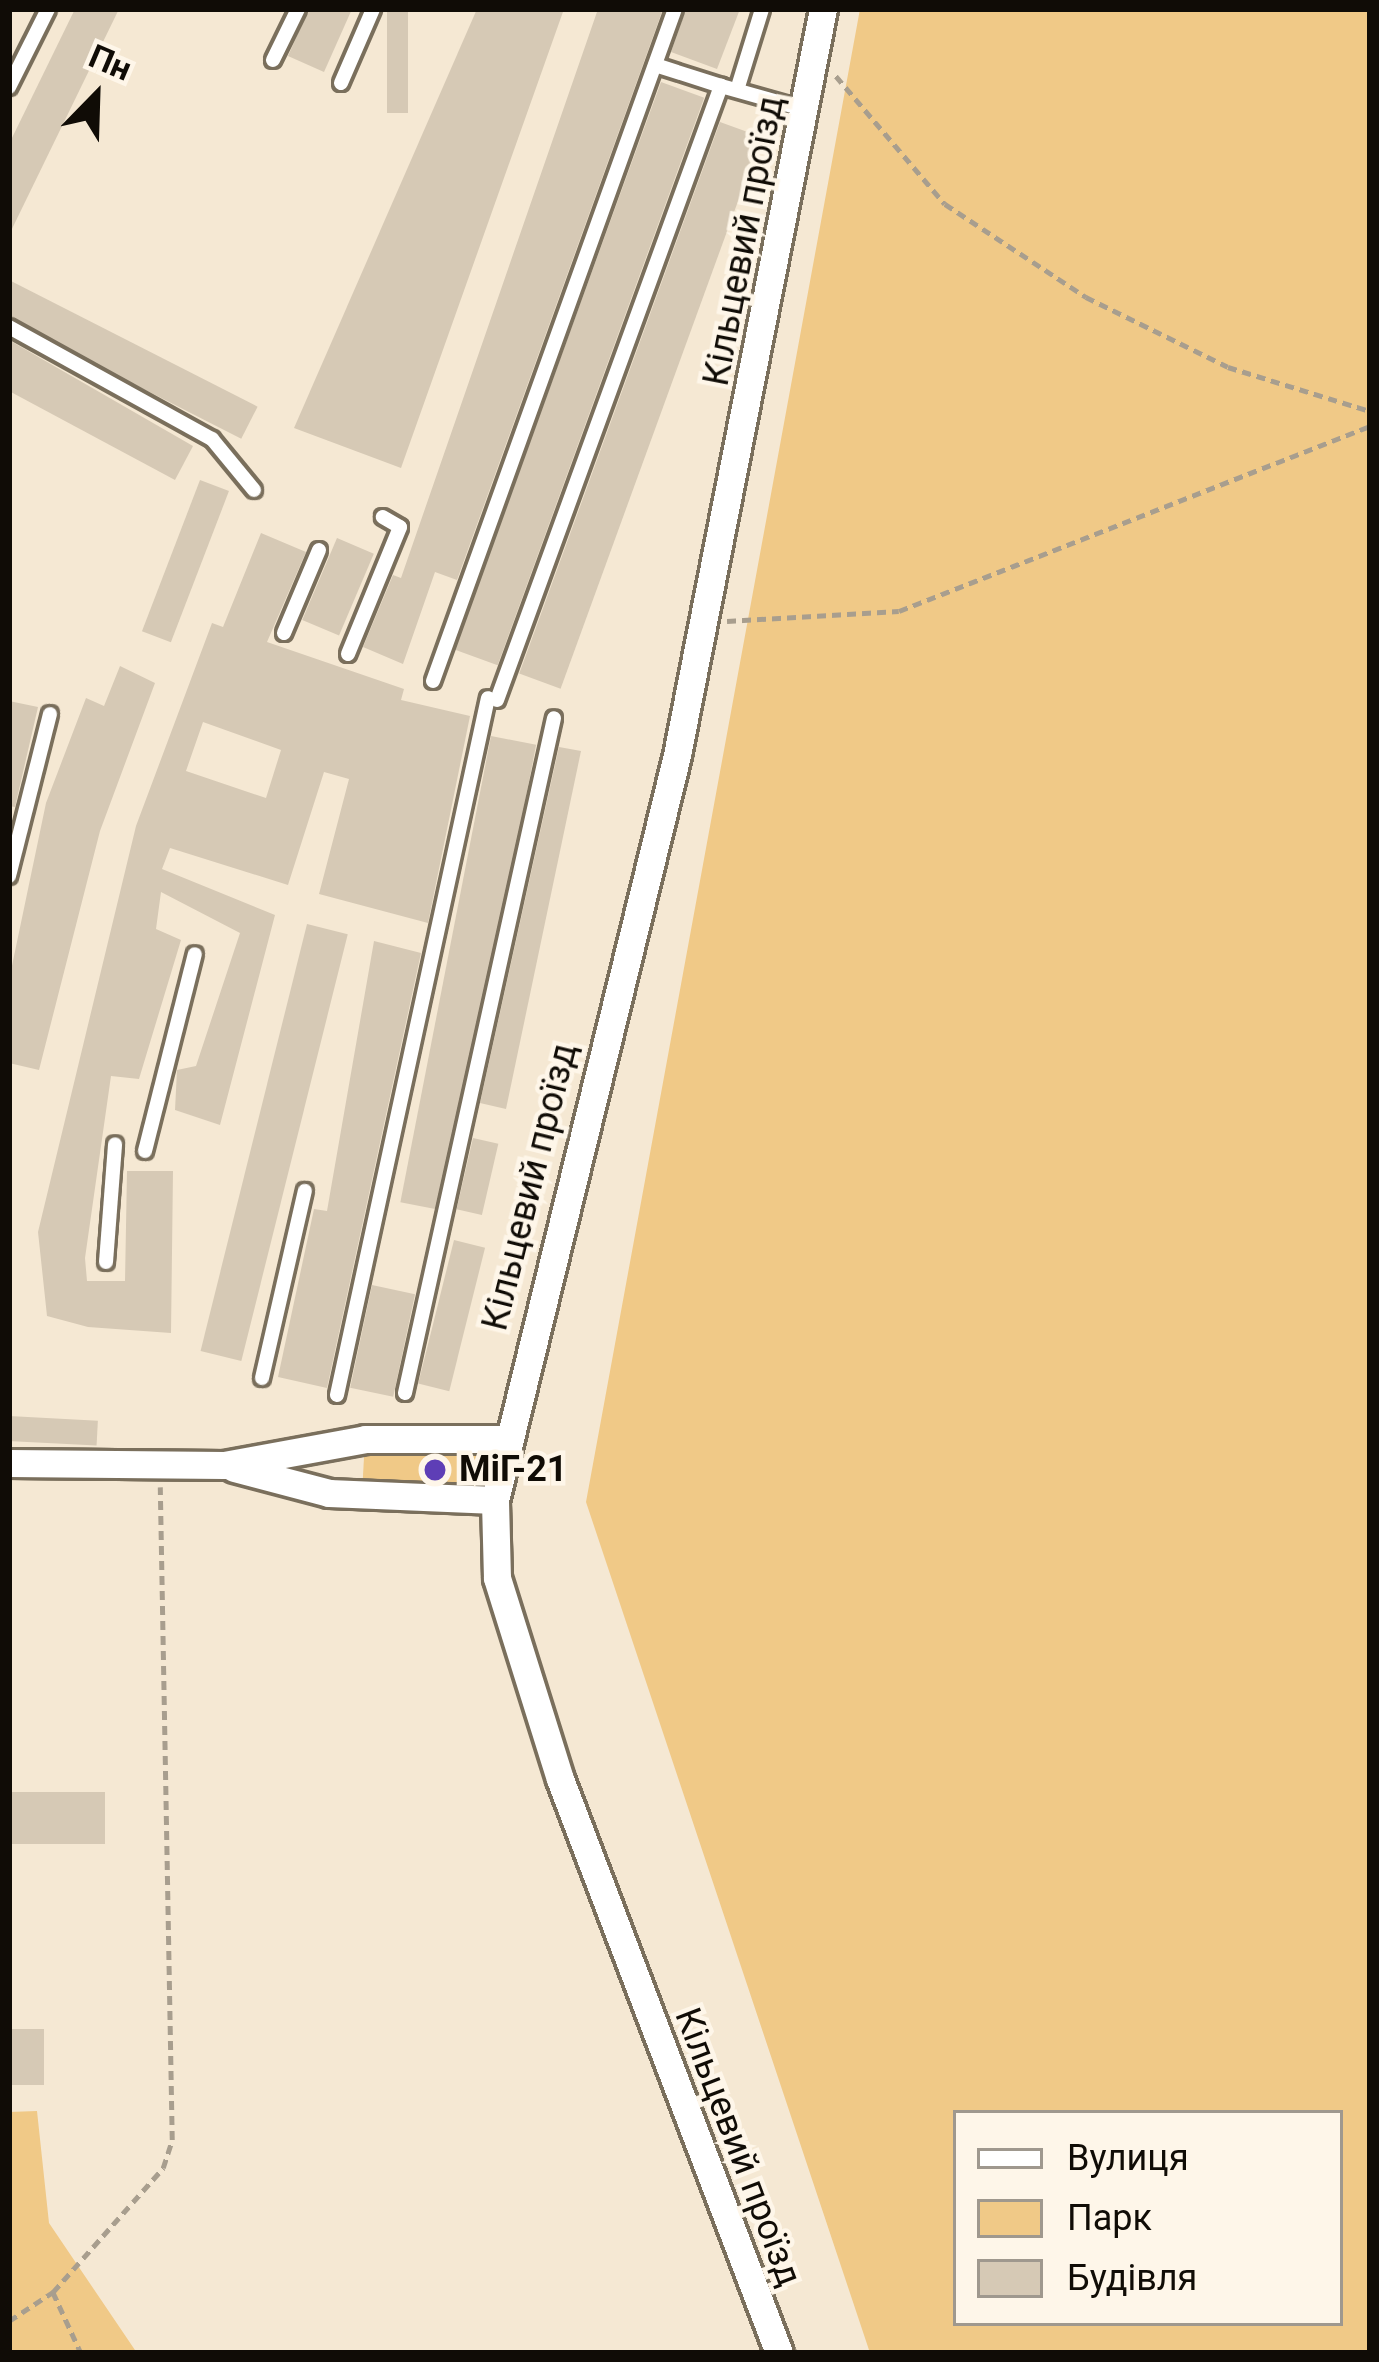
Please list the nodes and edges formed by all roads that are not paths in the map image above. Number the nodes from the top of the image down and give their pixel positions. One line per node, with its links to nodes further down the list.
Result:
1 (47, 9): 10 (lane)
2 (298, 9): 7 (lane)
3 (374, 9): 9 (lane)
4 (675, 9): 8 (lane)
5 (761, 9): 11 (lane)
6 (823, 9): 12 (street, Кільцевий проїзд)
7 (273, 60)
8 (655, 65): 11 (lane); 19 (lane)
9 (340, 83)
10 (9, 87)
11 (729, 88): 12 (lane); 30 (lane)
12 (808, 111): 31 (street, Кільцевий проїзд)
13 (9, 327): 14 (lane)
14 (254, 490)
15 (383, 517): 18 (lane)
16 (319, 550): 17 (lane)
17 (284, 633)
18 (348, 654)
19 (434, 681)
20 (50, 714): 22 (lane)
21 (554, 718): 29 (lane)
22 (9, 876)
23 (196, 953): 25 (lane)
24 (115, 1144): 27 (lane)
25 (146, 1151)
26 (305, 1191): 28 (lane)
27 (106, 1262)
28 (262, 1378)
29 (404, 1393)
30 (337, 1395)
31 (508, 1439): 33 (street); 34 (street, Кільцевий проїзд)
32 (9, 1462): 33 (street)
33 (224, 1465): 34 (street)
34 (495, 1499): 35 (street, Кільцевий проїзд)
35 (778, 2353)

